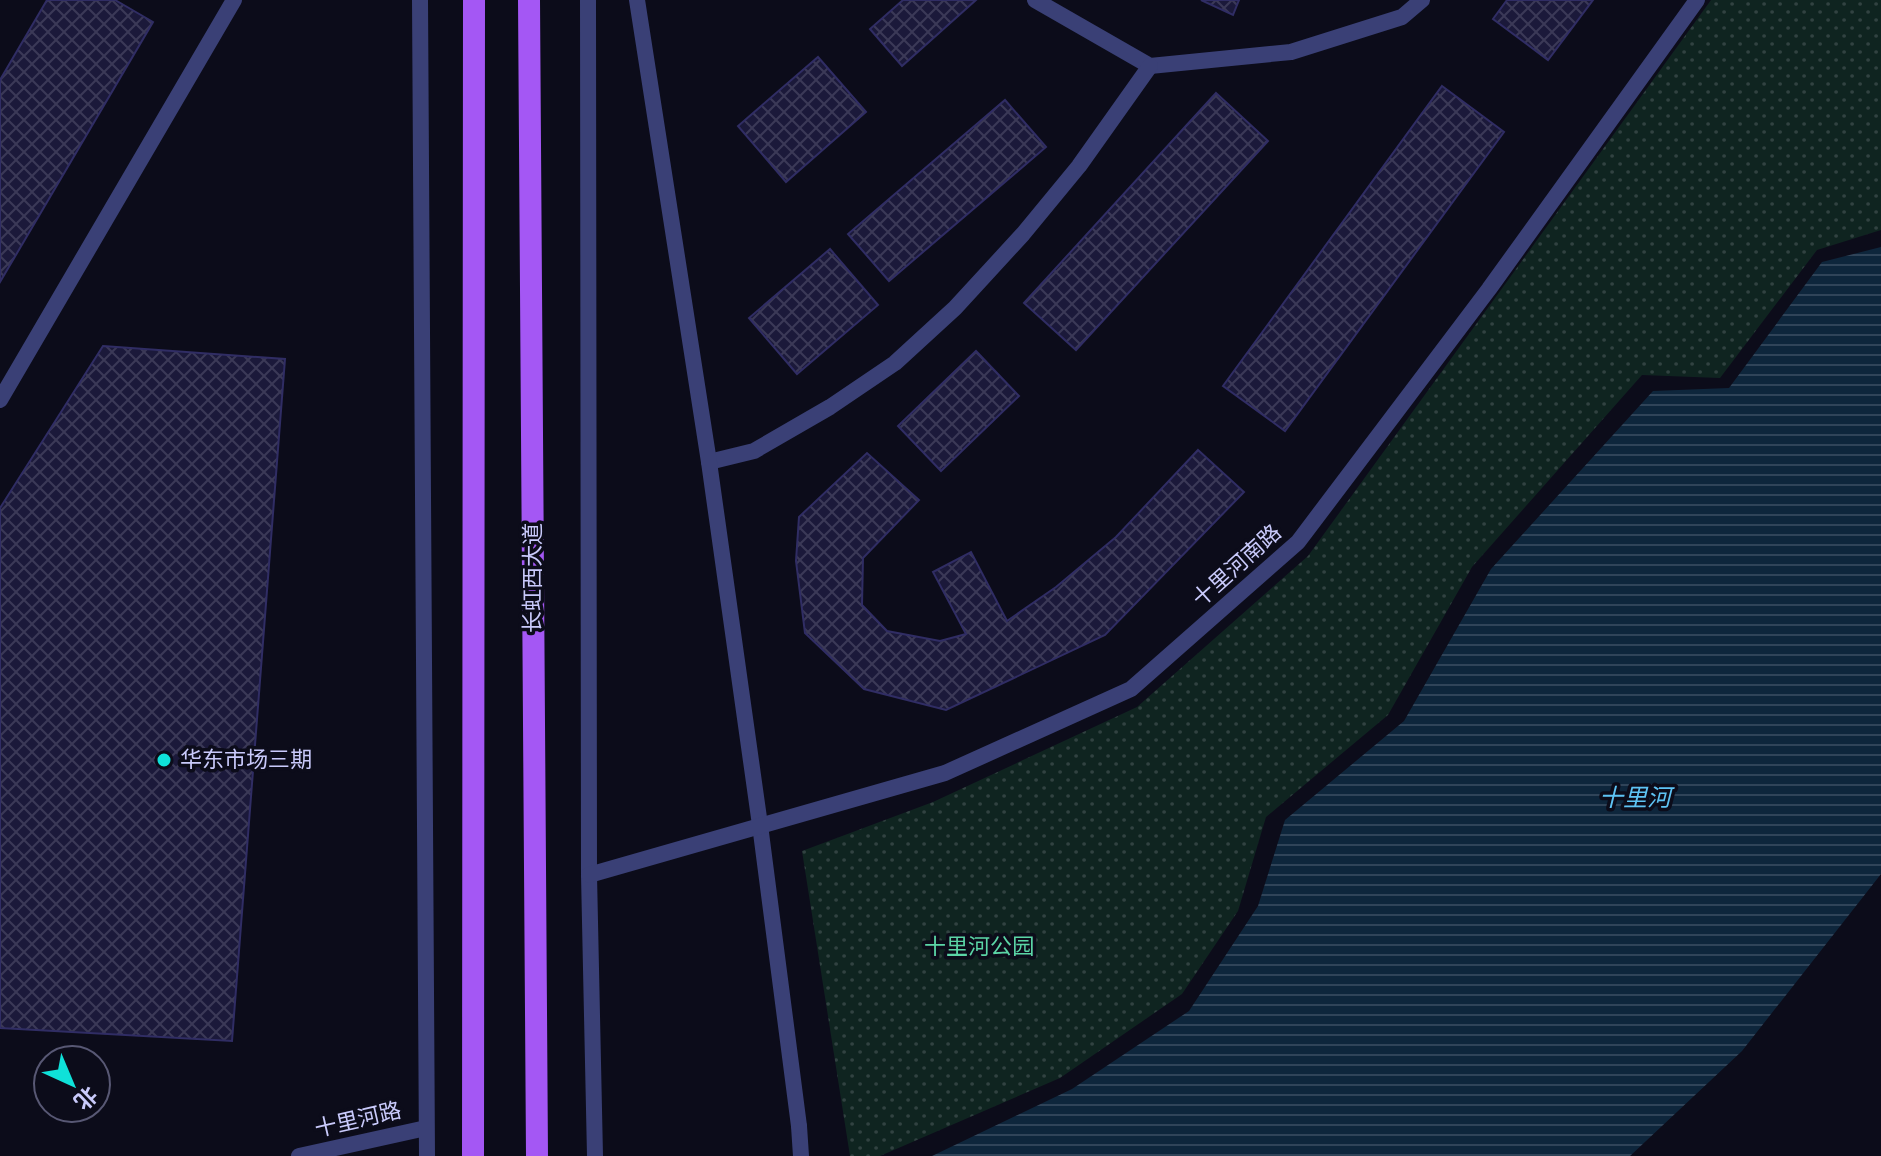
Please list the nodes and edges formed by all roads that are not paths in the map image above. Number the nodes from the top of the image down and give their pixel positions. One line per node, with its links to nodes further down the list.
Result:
1 (234, 0): 11 (street)
2 (420, 0): 15 (street)
3 (474, 0): 18 (main road)
4 (529, 0): 16 (main road, 长虹西大道)
5 (588, 0): 14 (street)
6 (637, 0): 12 (street)
7 (1035, 0): 10 (street)
8 (1422, 0): 10 (street)
9 (1697, 0): 13 (street, 十里河南路)
10 (1150, 66): 12 (street)
11 (0, 400)
12 (709, 462): 13 (street)
13 (760, 825): 14 (street, 十里河南路); 21 (street)
14 (589, 875): 19 (street)
15 (426, 1128): 17 (street); 20 (street, 十里河路)
16 (537, 1152)
17 (427, 1154)
18 (473, 1154)
19 (595, 1155)
20 (299, 1156)
21 (801, 1156)

